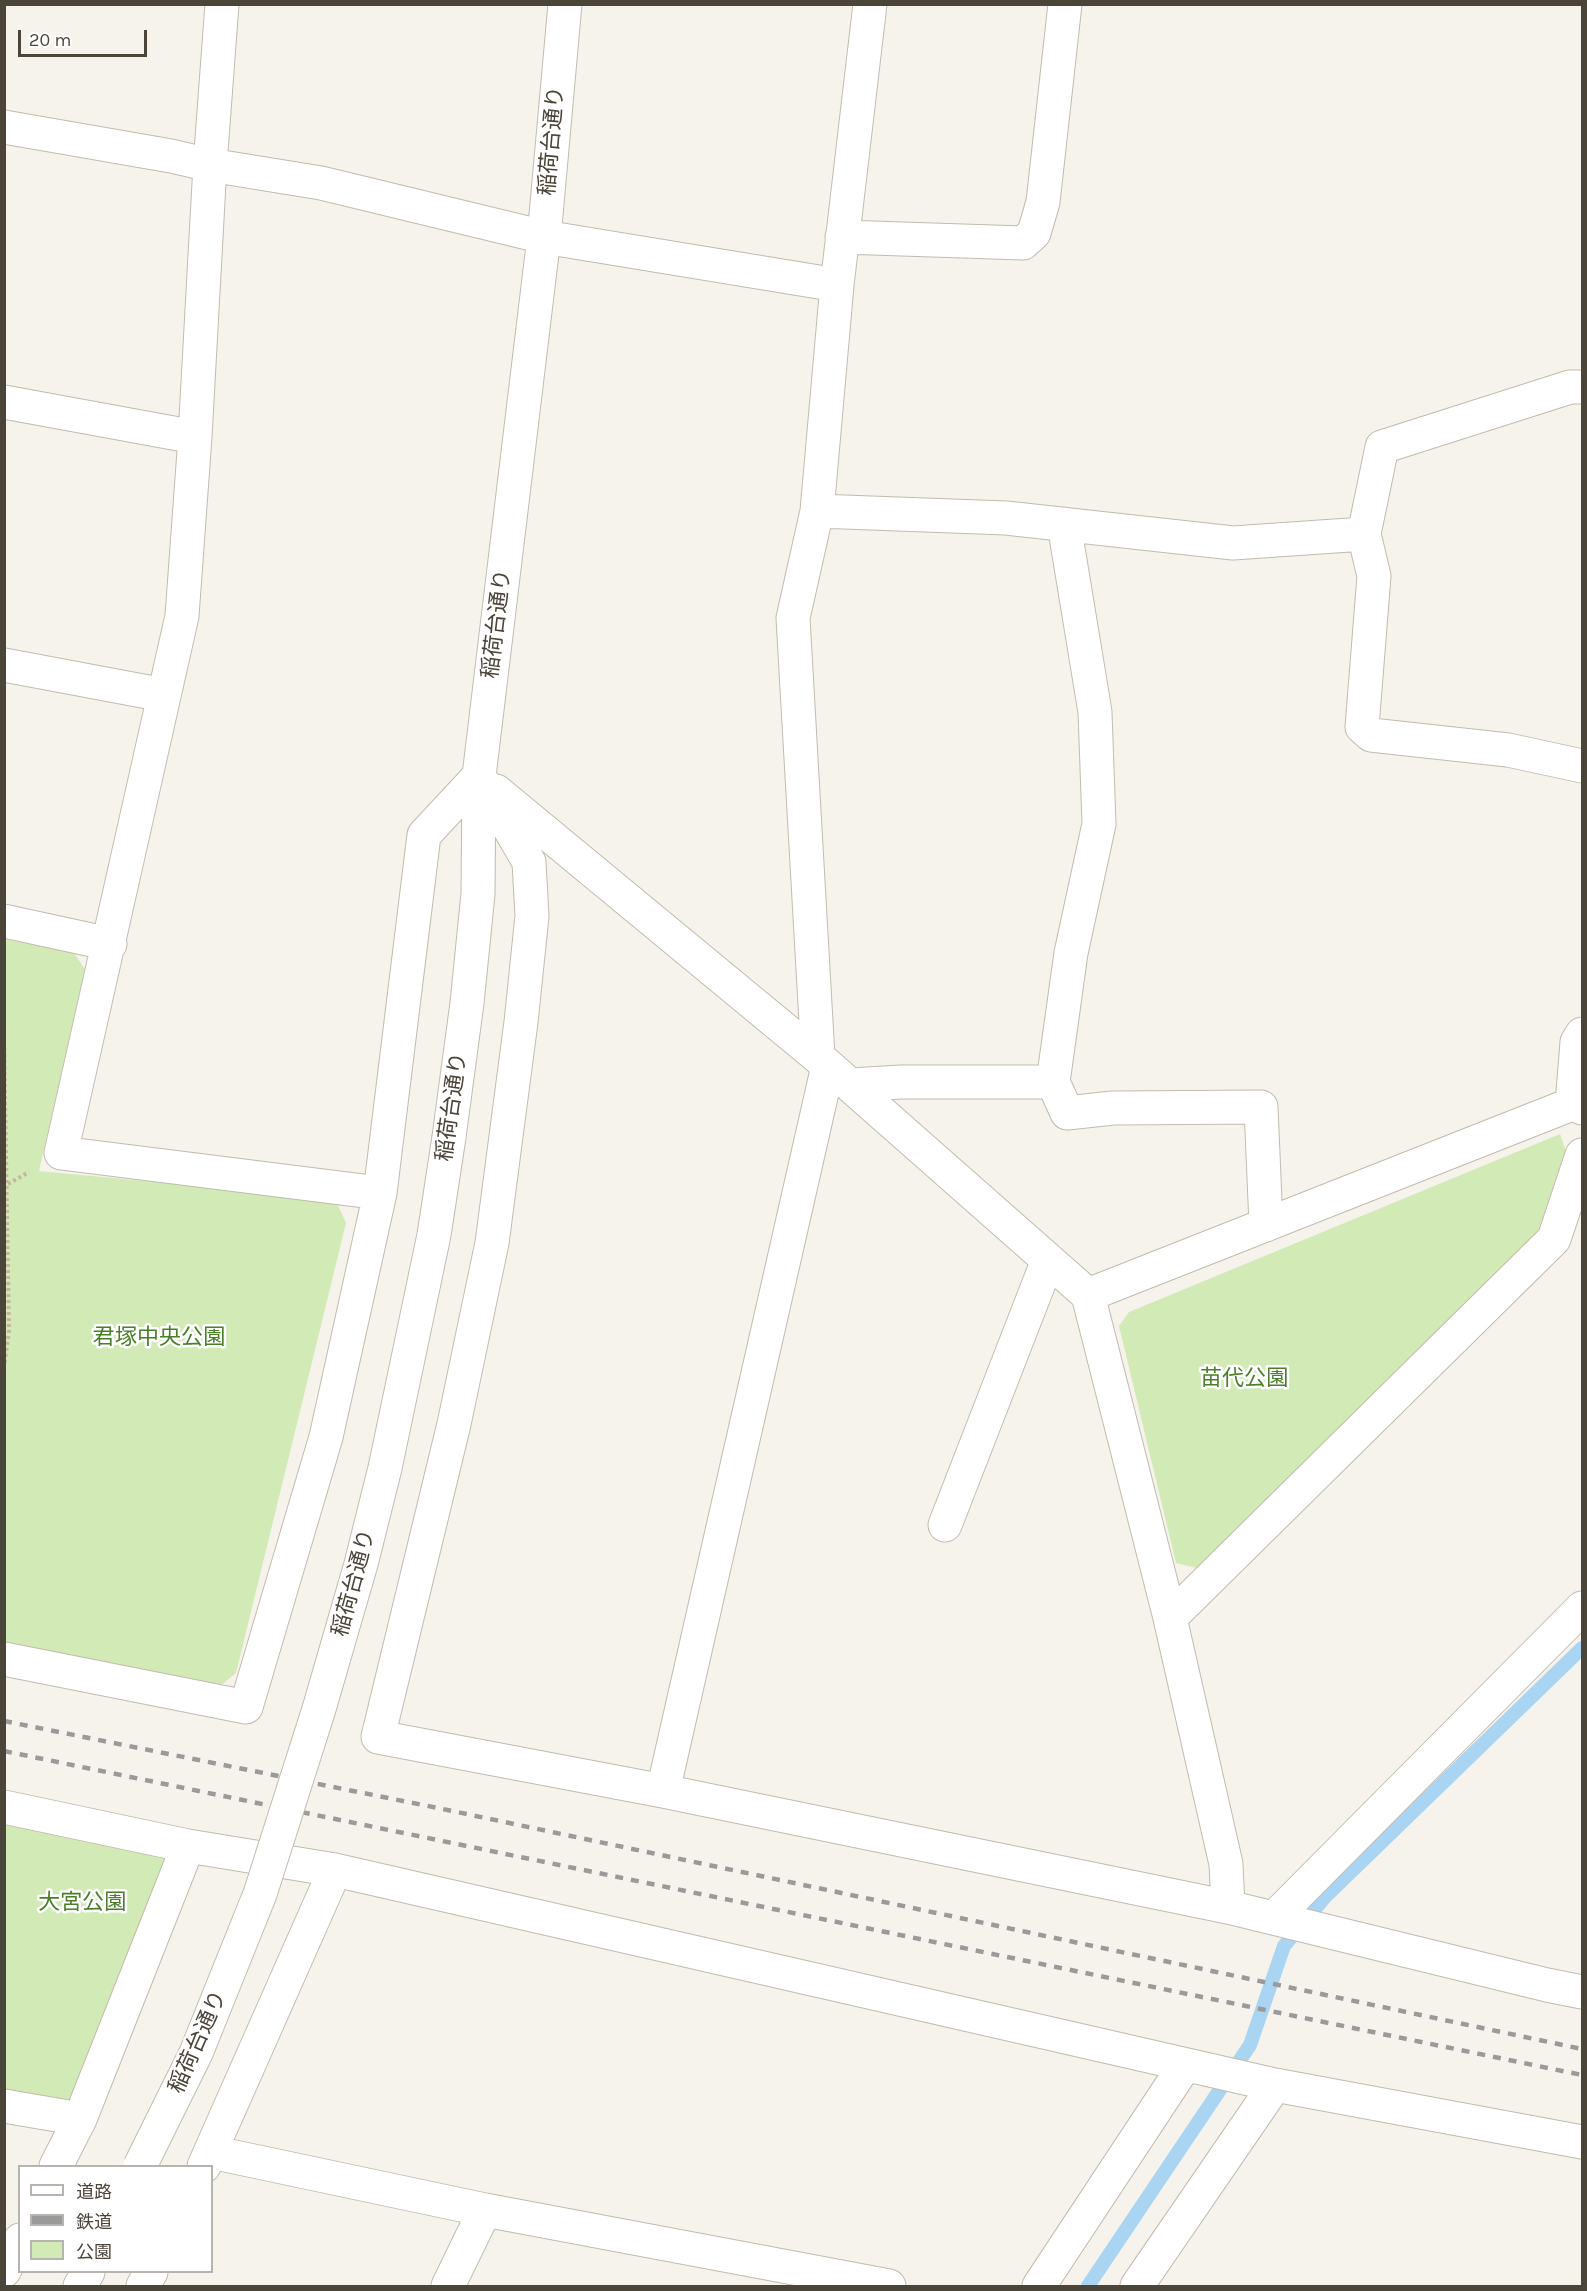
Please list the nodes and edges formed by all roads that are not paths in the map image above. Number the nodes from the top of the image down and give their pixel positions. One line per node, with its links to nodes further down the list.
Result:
1 (222, 4): 6 (street)
2 (565, 4): 7 (street, 稲荷台通り)
3 (870, 4): 8 (street)
4 (1065, 4): 8 (street)
5 (4, 127): 6 (street)
6 (210, 165): 7 (street); 12 (street)
7 (544, 237): 9 (street); 19 (street, 稲荷台通り)
8 (842, 237): 9 (street)
9 (837, 285): 13 (street)
10 (1582, 387): 15 (street)
11 (4, 402): 12 (street)
12 (195, 437): 17 (street)
13 (817, 511): 14 (street); 23 (street)
14 (1064, 524): 15 (street); 24 (street)
15 (1364, 534): 18 (street)
16 (4, 665): 17 (street)
17 (164, 695): 21 (street)
18 (1582, 766)
19 (479, 777): 23 (street); 27 (street); 35 (street); 49 (street, 稲荷台通り, bridge)
20 (4, 921): 21 (street)
21 (110, 944): 27 (street)
22 (1582, 1034): 25 (street)
23 (832, 1069): 24 (street); 29 (street); 35 (street)
24 (1053, 1082): 28 (street)
25 (1577, 1106): 28 (street)
26 (1582, 1155): 33 (street)
27 (380, 1193): 34 (street)
28 (1266, 1225): 30 (street)
29 (1048, 1260): 30 (street); 31 (street)
30 (1089, 1294): 33 (street)
31 (945, 1525)
32 (1582, 1608): 40 (street)
33 (1170, 1618): 39 (street)
34 (4, 1659)
35 (663, 1791): 39 (street)
36 (4, 1807): 37 (street)
37 (188, 1846): 38 (street); 45 (street)
38 (335, 1870): 42 (street); 47 (street)
39 (1228, 1907): 40 (street)
40 (1274, 1918): 41 (street)
41 (1582, 1992)
42 (1185, 2065): 43 (street); 55 (street)
43 (1275, 2085): 46 (street); 56 (street)
44 (4, 2106): 45 (street)
45 (80, 2119): 48 (street)
46 (1582, 2142)
47 (208, 2159): 50 (street)
48 (57, 2165)
49 (140, 2165)
50 (485, 2210): 53 (street); 54 (street)
51 (18, 2244): 52 (street)
52 (4, 2271)
53 (448, 2286)
54 (889, 2286)
55 (1040, 2286)
56 (1137, 2286)

